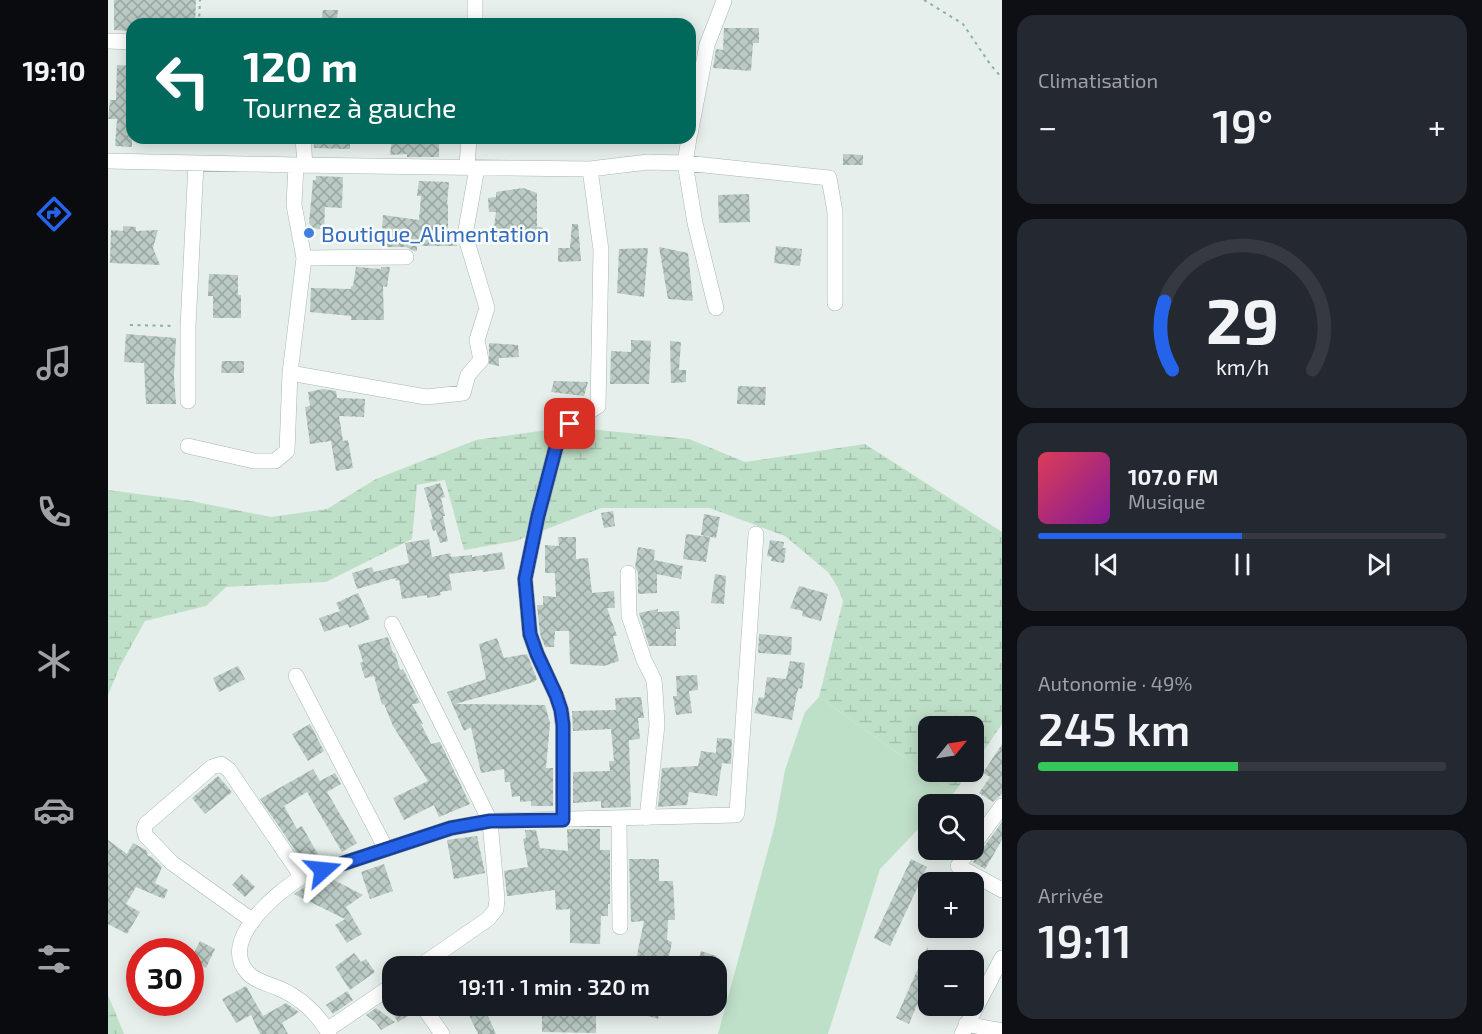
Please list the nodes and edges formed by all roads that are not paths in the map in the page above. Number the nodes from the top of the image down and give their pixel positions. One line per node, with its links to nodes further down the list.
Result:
1 (475, 0): 3 (street)
2 (724, 1): 6 (street)
3 (476, 18)
4 (108, 41): 5 (street)
5 (126, 42)
6 (696, 104)
7 (302, 144): 13 (street)
8 (470, 144): 14 (street)
9 (689, 144): 11 (street)
10 (108, 160): 12 (street)
11 (686, 163): 15 (street); 18 (street); 19 (street)
12 (196, 164): 13 (street); 21 (street)
13 (300, 165): 14 (street); 17 (street)
14 (472, 167): 15 (street); 20 (street)
15 (590, 169): 30 (street)
16 (406, 257): 17 (street)
17 (304, 258): 20 (street)
18 (835, 303)
19 (716, 308)
20 (290, 373): 22 (street)
21 (188, 401)
22 (188, 446)
23 (756, 534): 28 (street)
24 (628, 573): 28 (street)
25 (392, 624): 31 (street)
26 (296, 676): 33 (street)
27 (1002, 806): 32 (street)
28 (647, 818): 29 (street)
29 (619, 819): 30 (street); 38 (street)
30 (563, 820): 31 (street)
31 (490, 821): 33 (street); 39 (street)
32 (984, 830)
33 (386, 849): 35 (street)
34 (962, 860): 36 (street)
35 (302, 877): 37 (street); 37 (street)
36 (1002, 890)
37 (253, 921): 45 (street)
38 (620, 927)
39 (434, 956)
40 (1002, 958): 43 (street)
41 (382, 993): 45 (street)
42 (430, 1016): 46 (street)
43 (964, 1029): 44 (street)
44 (1002, 1031)
45 (328, 1032)
46 (442, 1034)

